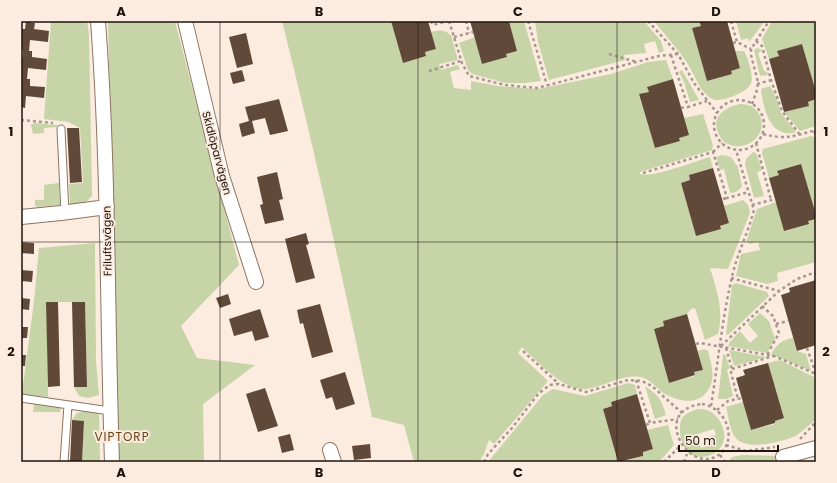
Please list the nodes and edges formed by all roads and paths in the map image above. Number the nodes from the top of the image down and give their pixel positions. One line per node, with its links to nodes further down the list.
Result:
1 (98, 21): 49 (street, Friluftsvägen)
2 (185, 21): 54 (street, Skidlöparvägen)
3 (431, 21): 4 (path)
4 (448, 21): 12 (path)
5 (466, 21): 11 (path)
6 (528, 21): 26 (path)
7 (648, 21): 18 (path)
8 (731, 21): 14 (path)
9 (769, 21): 13 (path)
10 (473, 32): 11 (path)
11 (469, 33): 12 (path)
12 (454, 37): 20 (path)
13 (756, 41): 16 (path); 24 (path)
14 (737, 42): 15 (path); 16 (path)
15 (733, 43)
16 (752, 49): 25 (path)
17 (609, 54): 21 (path)
18 (678, 54): 19 (path); 27 (path)
19 (671, 55): 21 (path); 29 (path)
20 (461, 62): 22 (path); 26 (path)
21 (638, 62): 26 (path)
22 (429, 71)
23 (775, 79): 24 (path)
24 (771, 80): 25 (path); 36 (path)
25 (757, 84): 28 (path)
26 (547, 85)
27 (707, 101): 29 (path); 31 (path)
28 (752, 104): 31 (path); 35 (path)
29 (688, 107): 30 (path)
30 (681, 108)
31 (717, 113): 38 (path)
32 (21, 120): 33 (path)
33 (61, 129): 50 (lane)
34 (815, 131): 36 (path); 37 (path)
35 (763, 134): 36 (path); 39 (path)
36 (800, 135)
37 (816, 136)
38 (722, 143): 40 (path); 41 (path)
39 (756, 143): 40 (path); 47 (path)
40 (736, 150): 43 (path)
41 (713, 152): 42 (path); 44 (path)
42 (643, 173)
43 (749, 192): 44 (path); 48 (path)
44 (727, 198): 45 (path)
45 (722, 199)
46 (775, 199): 47 (path)
47 (771, 200): 48 (path)
48 (752, 205): 53 (path)
49 (107, 207): 50 (street); 74 (street, Friluftsvägen)
50 (65, 213): 51 (street)
51 (21, 217)
52 (816, 272): 55 (path)
53 (731, 278): 55 (path); 60 (path)
54 (256, 282)
55 (779, 291): 56 (path)
56 (762, 306): 58 (path); 60 (path)
57 (788, 321): 58 (path)
58 (776, 324): 64 (path)
59 (696, 344): 60 (path)
60 (720, 347): 61 (path); 72 (path)
61 (726, 348): 64 (path); 66 (path)
62 (807, 348): 67 (path)
63 (523, 351): 69 (path)
64 (767, 355): 65 (path)
65 (774, 356): 66 (path); 67 (path)
66 (732, 369): 73 (path)
67 (816, 375)
68 (636, 380): 69 (path); 75 (path); 77 (path)
69 (559, 384): 88 (path)
70 (21, 398): 71 (lane)
71 (68, 405): 74 (lane); 86 (lane)
72 (711, 406): 73 (path); 75 (path)
73 (717, 410): 80 (path)
74 (110, 411): 87 (street, Friluftsvägen)
75 (682, 414): 76 (path)
76 (678, 419): 77 (path); 79 (path)
77 (650, 423): 78 (path)
78 (646, 424)
79 (681, 445): 82 (path); 89 (path)
80 (726, 445): 83 (path); 84 (path)
81 (816, 448): 84 (street)
82 (687, 454): 85 (path); 90 (path)
83 (720, 455): 85 (path); 91 (path)
84 (783, 457)
85 (709, 461)
86 (64, 462)
87 (112, 462)
88 (484, 462)
89 (664, 462)
90 (684, 462)
91 (725, 462)

